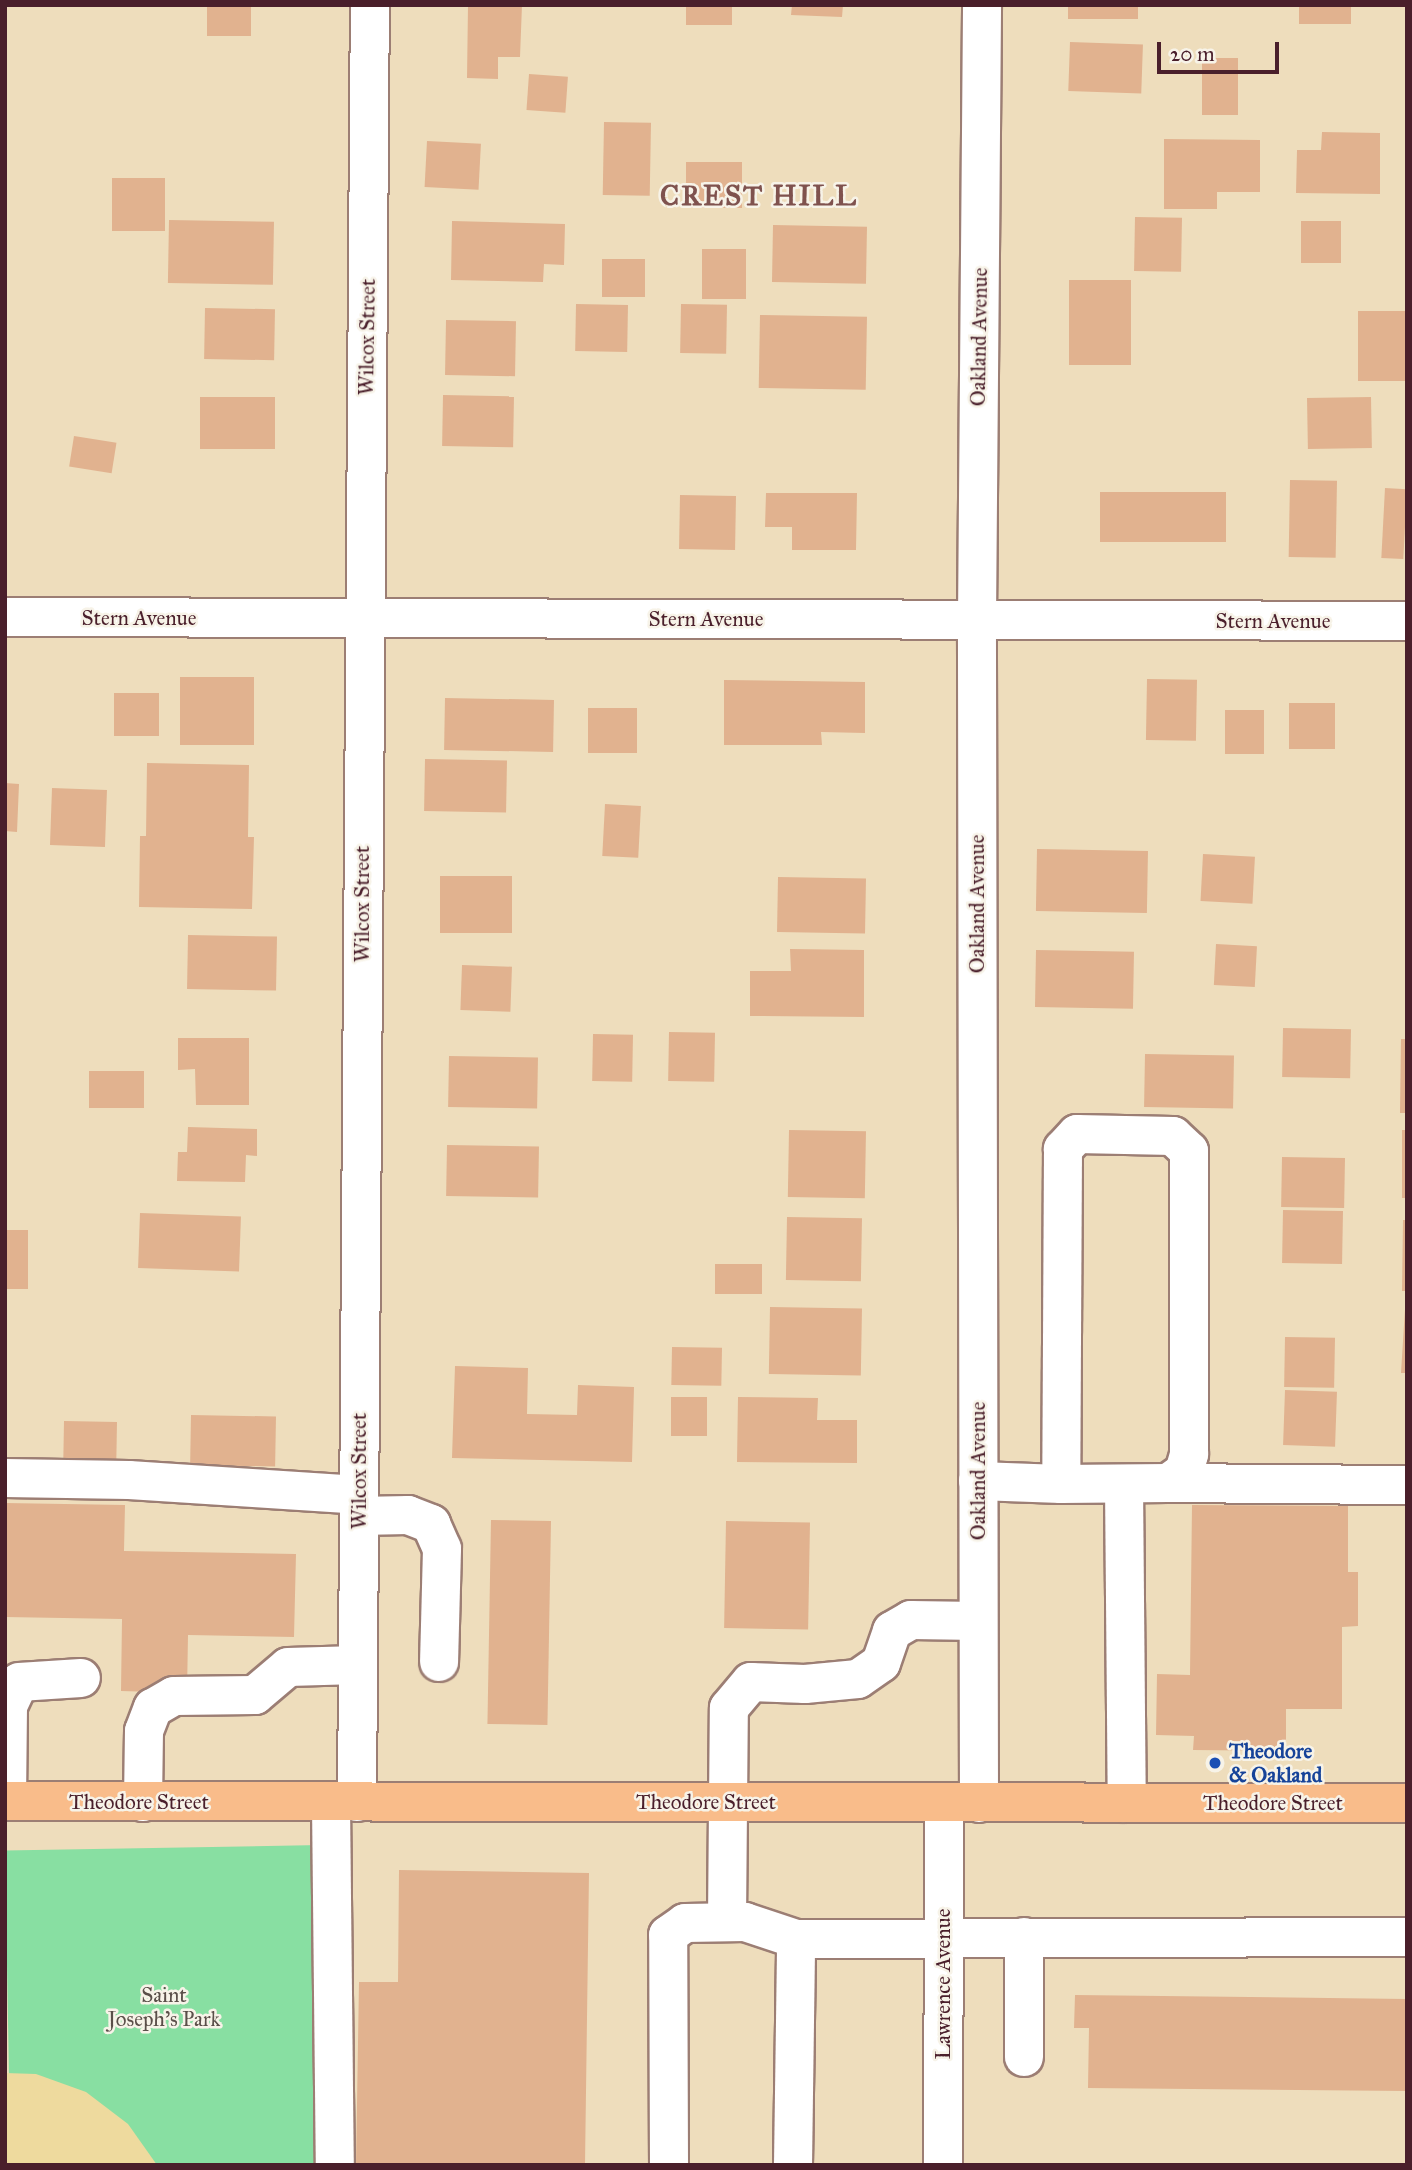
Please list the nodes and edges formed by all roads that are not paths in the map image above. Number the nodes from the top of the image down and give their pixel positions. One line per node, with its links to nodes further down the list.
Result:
1 (370, 5): 4 (street, Wilcox Street)
2 (982, 5): 5 (street, Oakland Avenue)
3 (5, 617): 4 (street, Stern Avenue)
4 (364, 618): 5 (street, Stern Avenue); 13 (street, Wilcox Street)
5 (977, 620): 6 (street, Stern Avenue); 8 (street, Oakland Avenue)
6 (1407, 621)
7 (5, 1478): 13 (street)
8 (978, 1481): 10 (street); 14 (street, Oakland Avenue)
9 (1168, 1483): 10 (street); 11 (street); 12 (street)
10 (1061, 1484): 11 (street)
11 (1124, 1484): 23 (street)
12 (1407, 1485)
13 (359, 1505): 15 (street); 16 (street, Wilcox Street)
14 (978, 1621): 21 (street); 22 (street, Oakland Avenue)
15 (439, 1662)
16 (358, 1665): 19 (street); 20 (street, Wilcox Street)
17 (82, 1678): 18 (street)
18 (6, 1801): 19 (main road, Theodore Street)
19 (143, 1802): 20 (main road, Theodore Street)
20 (344, 1802): 21 (main road, Theodore Street); 31 (street, Wilcox Street)
21 (728, 1802): 22 (main road, Theodore Street); 25 (street)
22 (961, 1803): 23 (main road, Theodore Street); 28 (street, Lawrence Avenue)
23 (1127, 1803): 24 (main road, Theodore Street)
24 (1407, 1803)
25 (727, 1921): 29 (street); 32 (street)
26 (1024, 1937): 27 (street); 28 (street); 30 (street)
27 (1407, 1937)
28 (943, 1938): 29 (street); 34 (street, Lawrence Avenue)
29 (796, 1939): 33 (street)
30 (1024, 2057)
31 (335, 2165)
32 (669, 2165)
33 (793, 2165)
34 (943, 2165)

